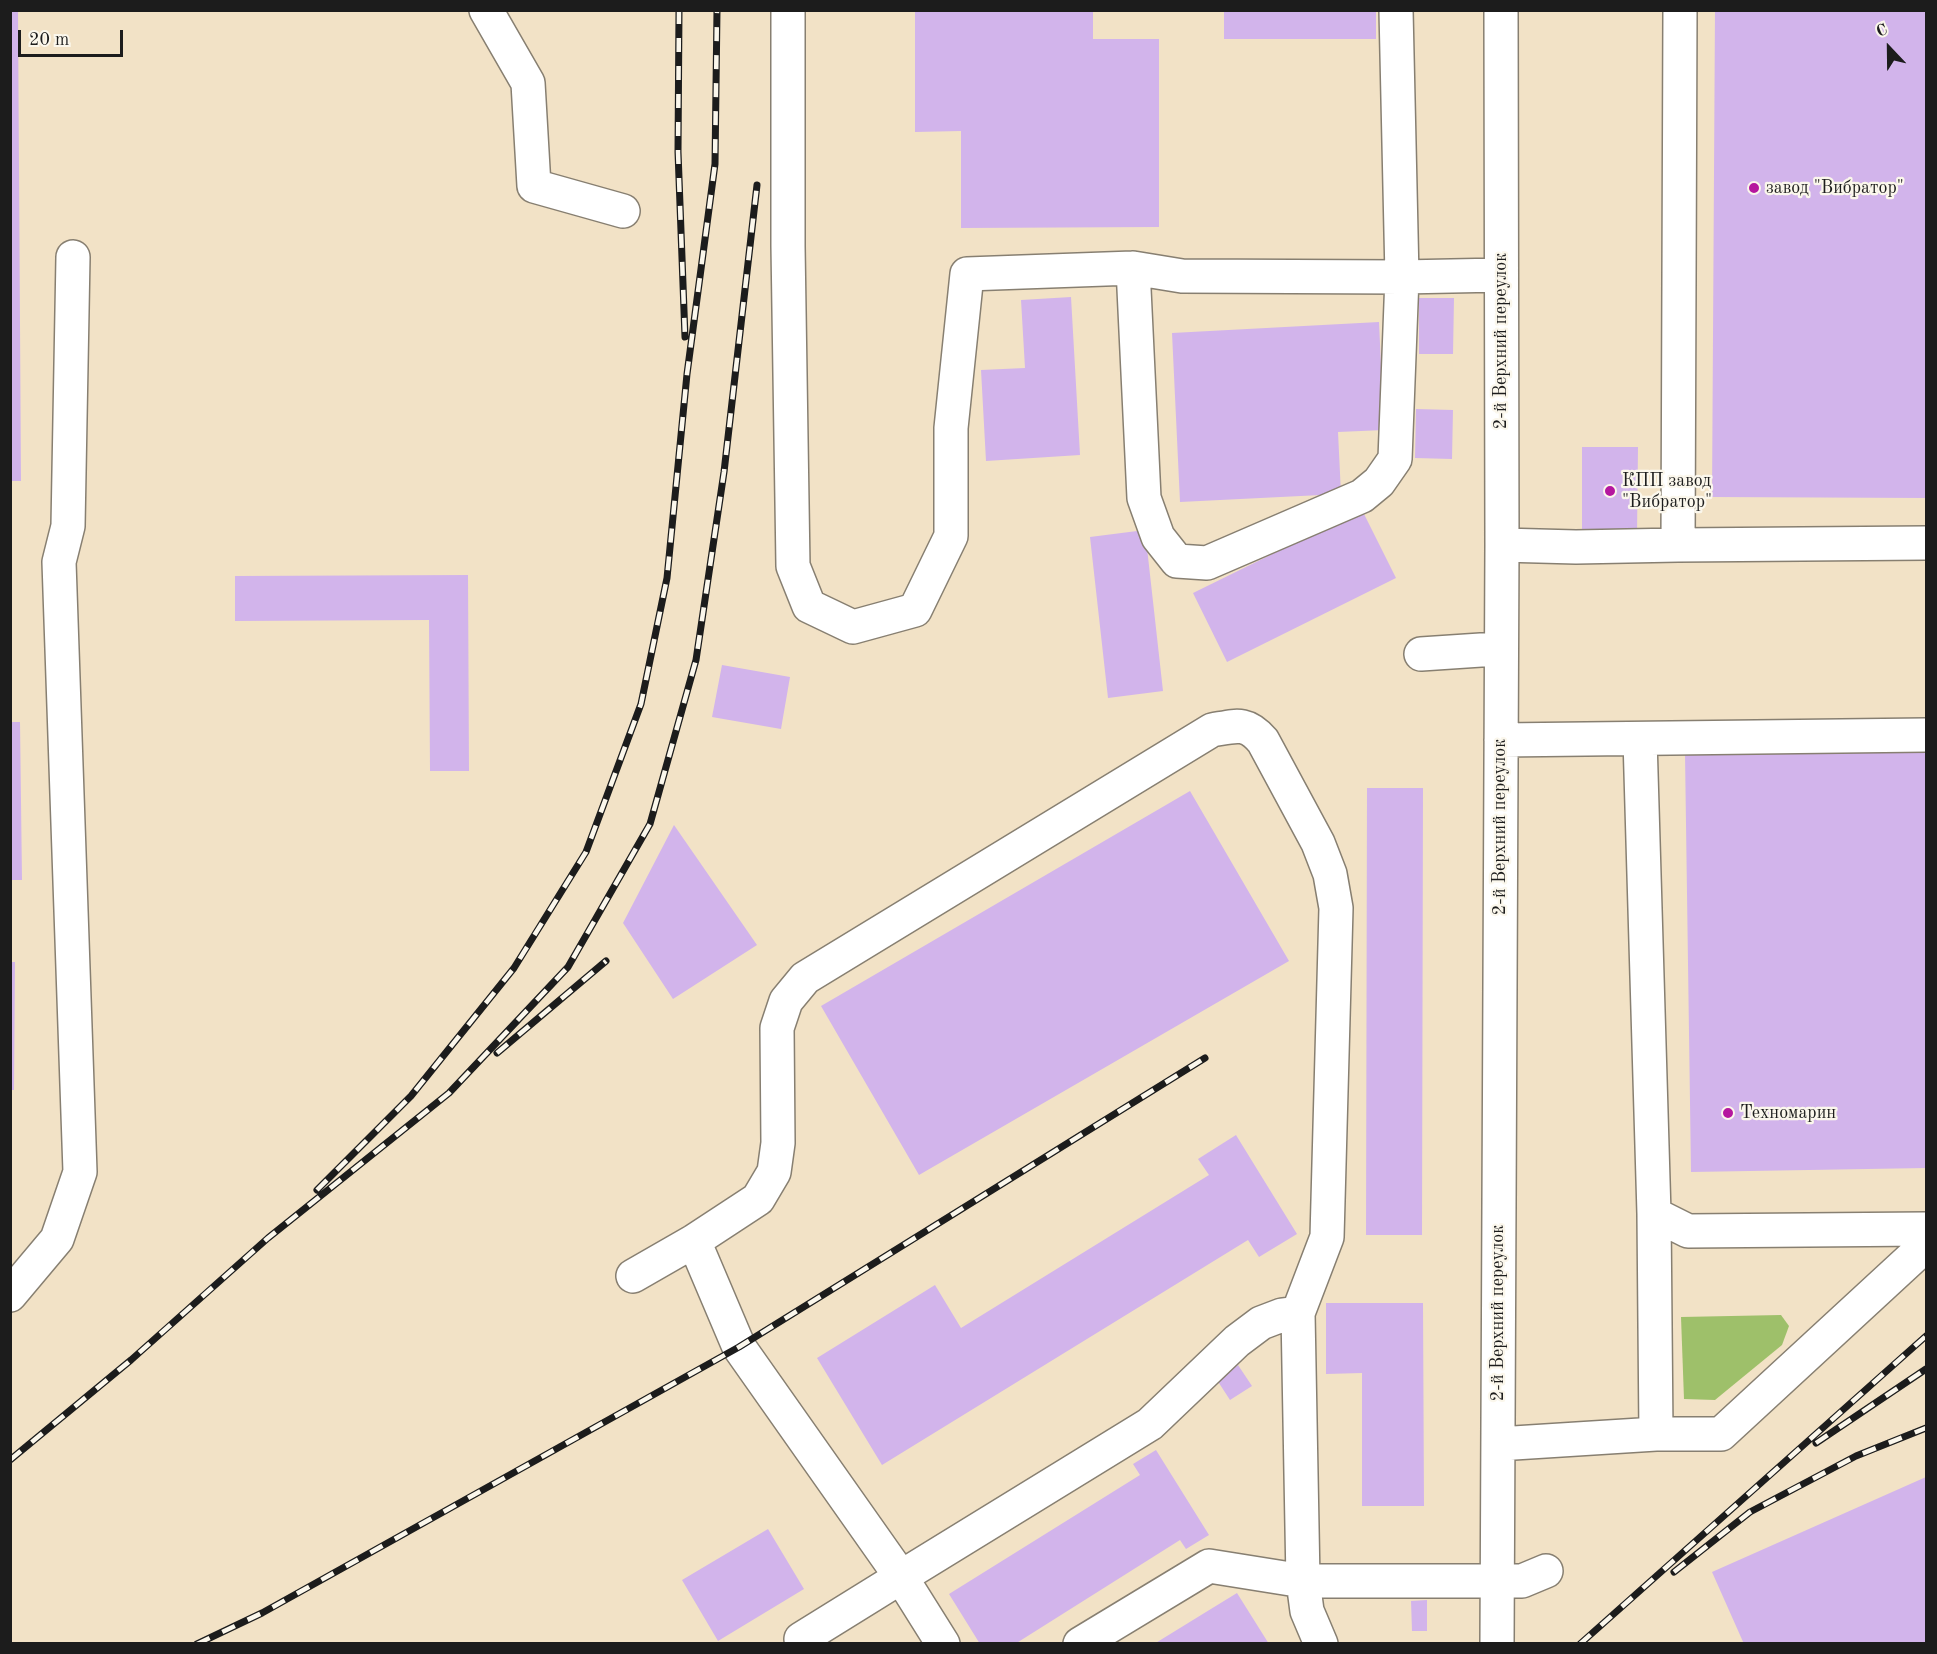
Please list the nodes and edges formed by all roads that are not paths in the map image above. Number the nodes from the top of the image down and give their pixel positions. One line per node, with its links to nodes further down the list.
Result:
1 (486, 10): 6 (street)
2 (788, 10): 8 (street)
3 (1396, 10): 10 (street)
4 (1502, 10): 9 (street, 2-й Верхний переулок)
5 (1680, 10): 13 (street)
6 (623, 211)
7 (74, 257): 24 (street)
8 (1133, 268): 10 (street); 10 (street)
9 (1501, 275): 10 (street); 12 (street, 2-й Верхний переулок)
10 (1402, 277)
11 (1926, 543): 13 (street)
12 (1502, 545): 13 (street); 14 (street, 2-й Верхний переулок)
13 (1678, 545)
14 (1501, 650): 15 (street); 18 (street, 2-й Верхний переулок)
15 (1421, 654)
16 (1926, 735): 17 (street)
17 (1640, 739): 18 (street); 19 (street)
18 (1501, 740): 27 (street, 2-й Верхний переулок)
19 (1654, 1214): 20 (street); 26 (street)
20 (1926, 1229)
21 (694, 1241): 23 (street); 25 (street); 29 (street)
22 (1926, 1245): 26 (street)
23 (633, 1276)
24 (10, 1295)
25 (1298, 1313): 29 (street); 30 (street)
26 (1656, 1434): 27 (street)
27 (1498, 1444): 31 (street, 2-й Верхний переулок)
28 (1546, 1571): 31 (street)
29 (901, 1577): 32 (street); 33 (street)
30 (1303, 1581): 31 (street); 34 (street); 35 (street)
31 (1497, 1581): 36 (street, 2-й Верхний переулок)
32 (801, 1640)
33 (943, 1644)
34 (1080, 1644)
35 (1321, 1644)
36 (1497, 1644)

